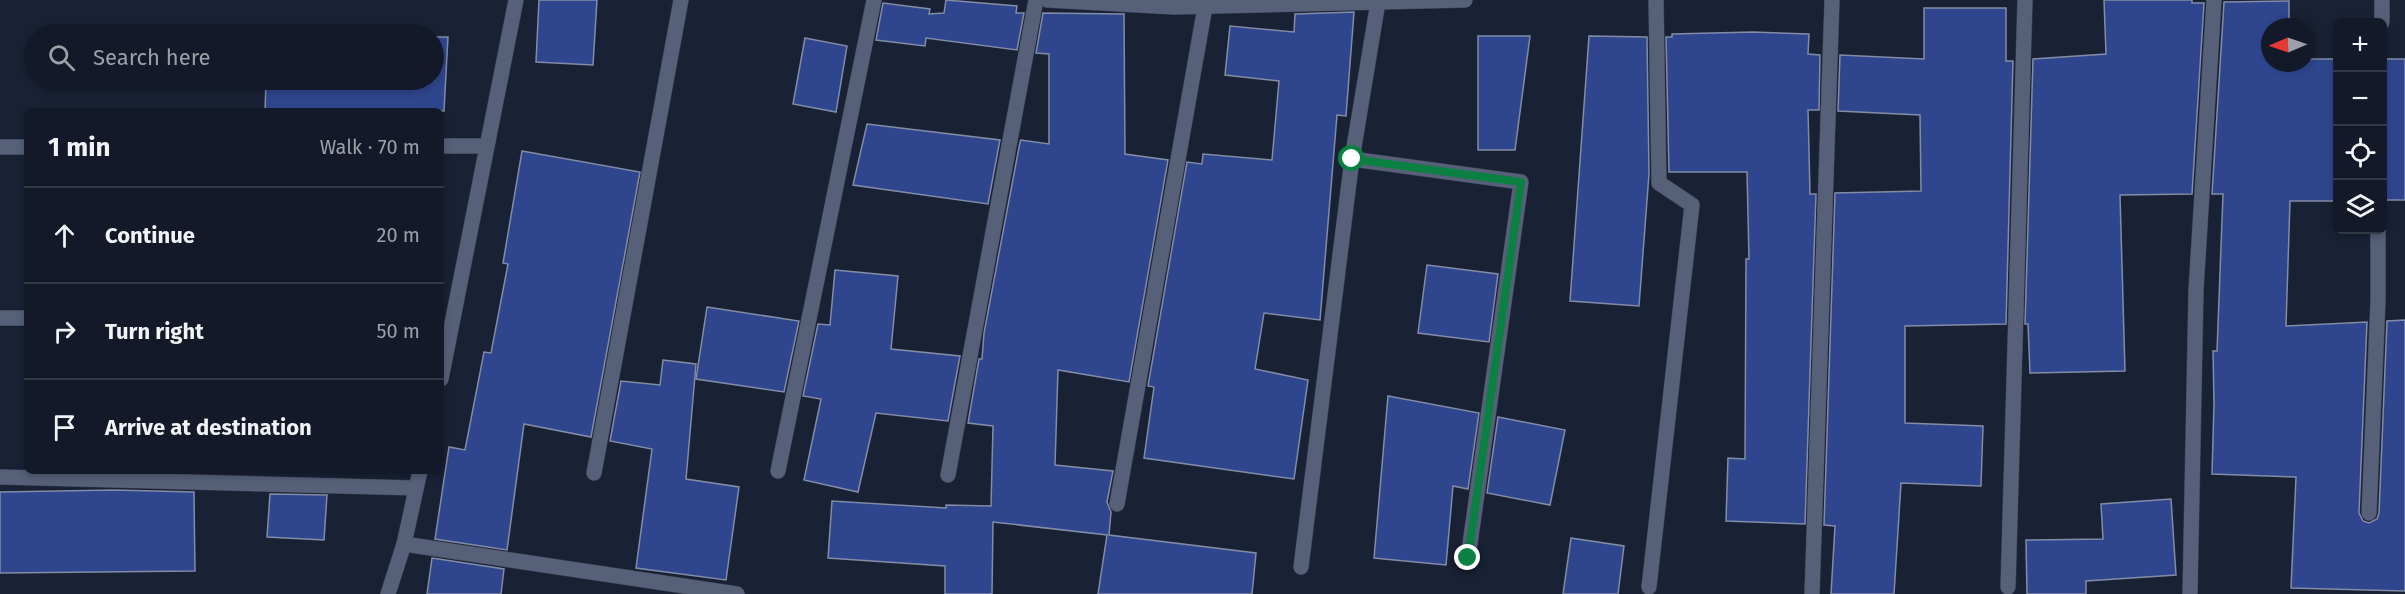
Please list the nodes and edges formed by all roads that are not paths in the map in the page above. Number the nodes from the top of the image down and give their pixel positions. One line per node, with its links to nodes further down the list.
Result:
1 (516, 0): 17 (street)
2 (681, 0): 27 (street)
3 (874, 0): 26 (street)
4 (1035, 0): 29 (street)
5 (1047, 0): 13 (street)
6 (1465, 0): 12 (street)
7 (1656, 0): 37 (street)
8 (1832, 0): 41 (street)
9 (2025, 0): 38 (street)
10 (2214, 0): 42 (street)
11 (2382, 0): 15 (street)
12 (1378, 2): 14 (street); 20 (street)
13 (1174, 4): 14 (street)
14 (1205, 7): 32 (street)
15 (2382, 18)
16 (444, 146): 17 (street)
17 (486, 146): 24 (street)
18 (0, 147): 19 (street)
19 (24, 147)
20 (1352, 159): 35 (street); 36 (street)
21 (2378, 234): 33 (street)
22 (0, 318): 23 (street)
23 (24, 318)
24 (447, 328): 25 (street)
25 (444, 354)
26 (778, 471)
27 (594, 473)
28 (419, 474): 31 (street)
29 (948, 475)
30 (0, 477): 31 (street)
31 (416, 488): 34 (street)
32 (1117, 504)
33 (2369, 513)
34 (404, 544): 39 (street); 40 (street)
35 (1468, 558)
36 (1301, 567)
37 (1649, 586)
38 (2008, 587)
39 (388, 594)
40 (737, 594)
41 (1812, 594)
42 (2190, 594)

